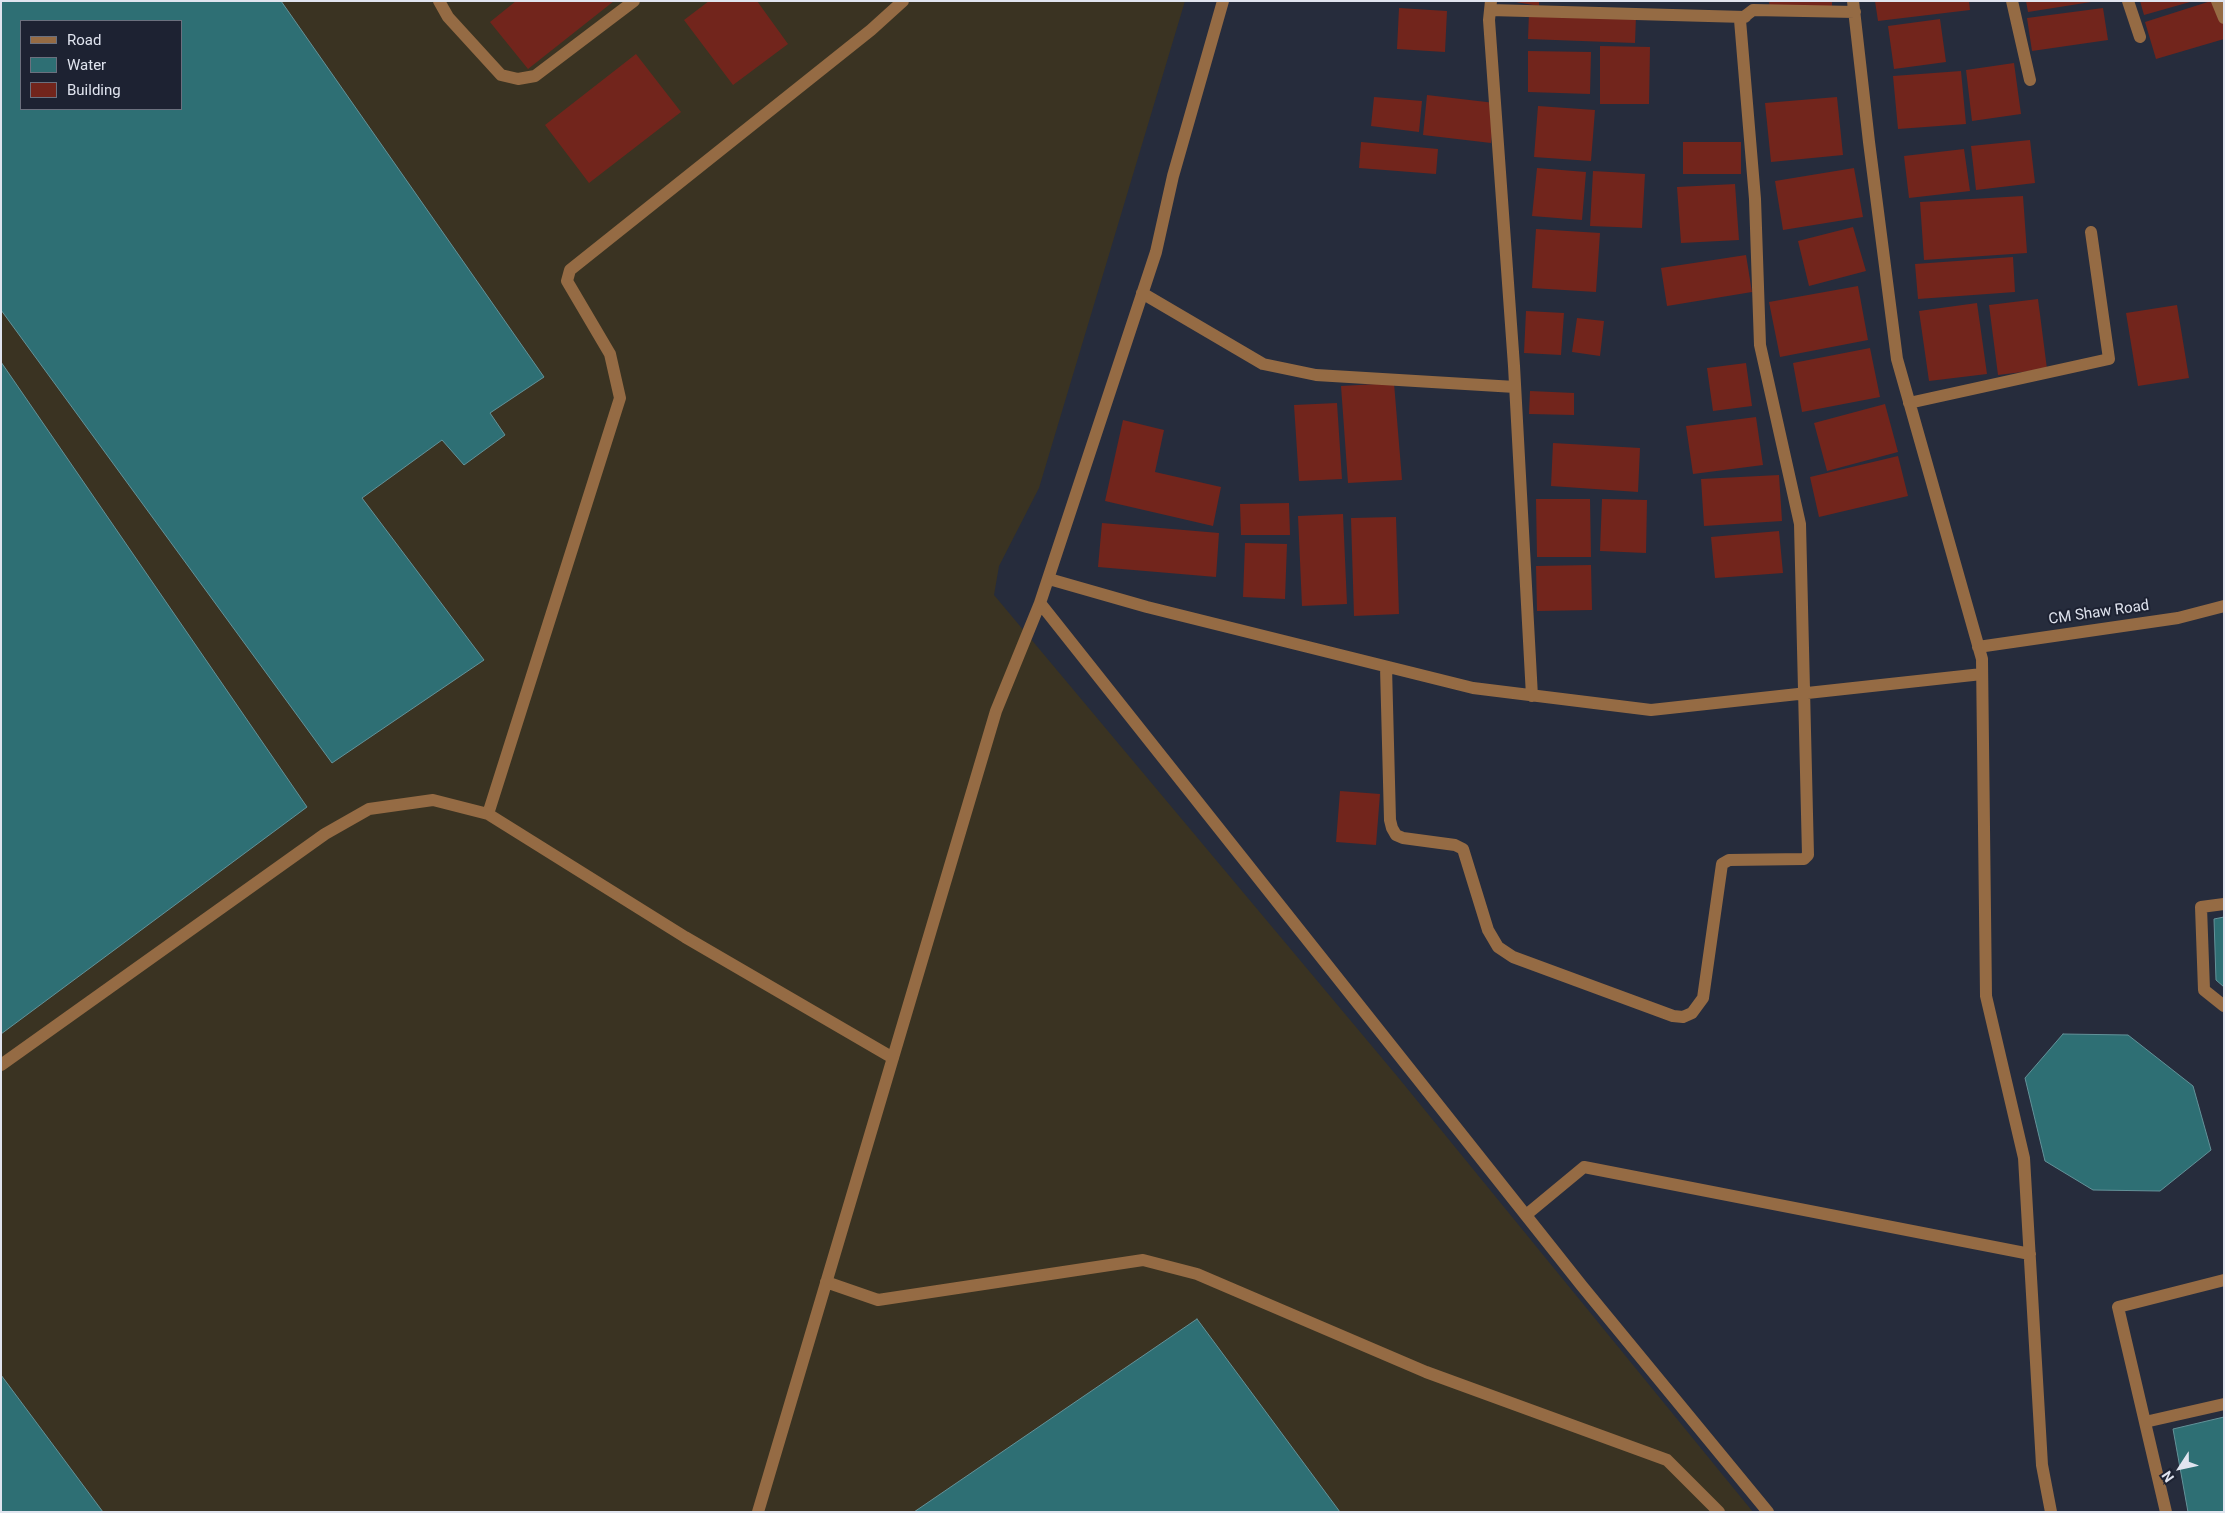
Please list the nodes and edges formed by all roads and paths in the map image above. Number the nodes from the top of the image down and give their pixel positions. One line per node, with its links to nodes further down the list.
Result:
1 (439, 1): 2 (street)
2 (634, 1)
3 (903, 1): 26 (street)
4 (1222, 1): 15 (street)
5 (2012, 1): 13 (street)
6 (2128, 1): 12 (street)
7 (2217, 1): 11 (street)
8 (1491, 5): 10 (street); 16 (street)
9 (1854, 6): 10 (street); 17 (street)
10 (1745, 17): 24 (street)
11 (2224, 18)
12 (2140, 37)
13 (2030, 80)
14 (2090, 232): 17 (street)
15 (1142, 293): 16 (street); 18 (street)
16 (1515, 387): 25 (street)
17 (1909, 403): 21 (street)
18 (1049, 578): 19 (street); 22 (street)
19 (1040, 603): 29 (street); 31 (street)
20 (2224, 606): 21 (street, CM Shaw Road)
21 (1978, 647): 23 (street)
22 (1386, 667): 24 (street); 25 (street)
23 (1982, 674): 24 (street); 32 (street)
24 (1802, 694): 25 (street)
25 (1532, 696)
26 (488, 814): 29 (street); 30 (street)
27 (2224, 904): 28 (street)
28 (2224, 1006)
29 (893, 1058): 34 (street)
30 (1, 1065)
31 (1526, 1215): 32 (street); 39 (street)
32 (2030, 1254): 40 (street)
33 (2224, 1280): 36 (street)
34 (826, 1282): 37 (street); 38 (street)
35 (2224, 1404): 36 (street)
36 (2145, 1422): 41 (street)
37 (758, 1512)
38 (1720, 1512)
39 (1768, 1512)
40 (2051, 1512)
41 (2166, 1512)

